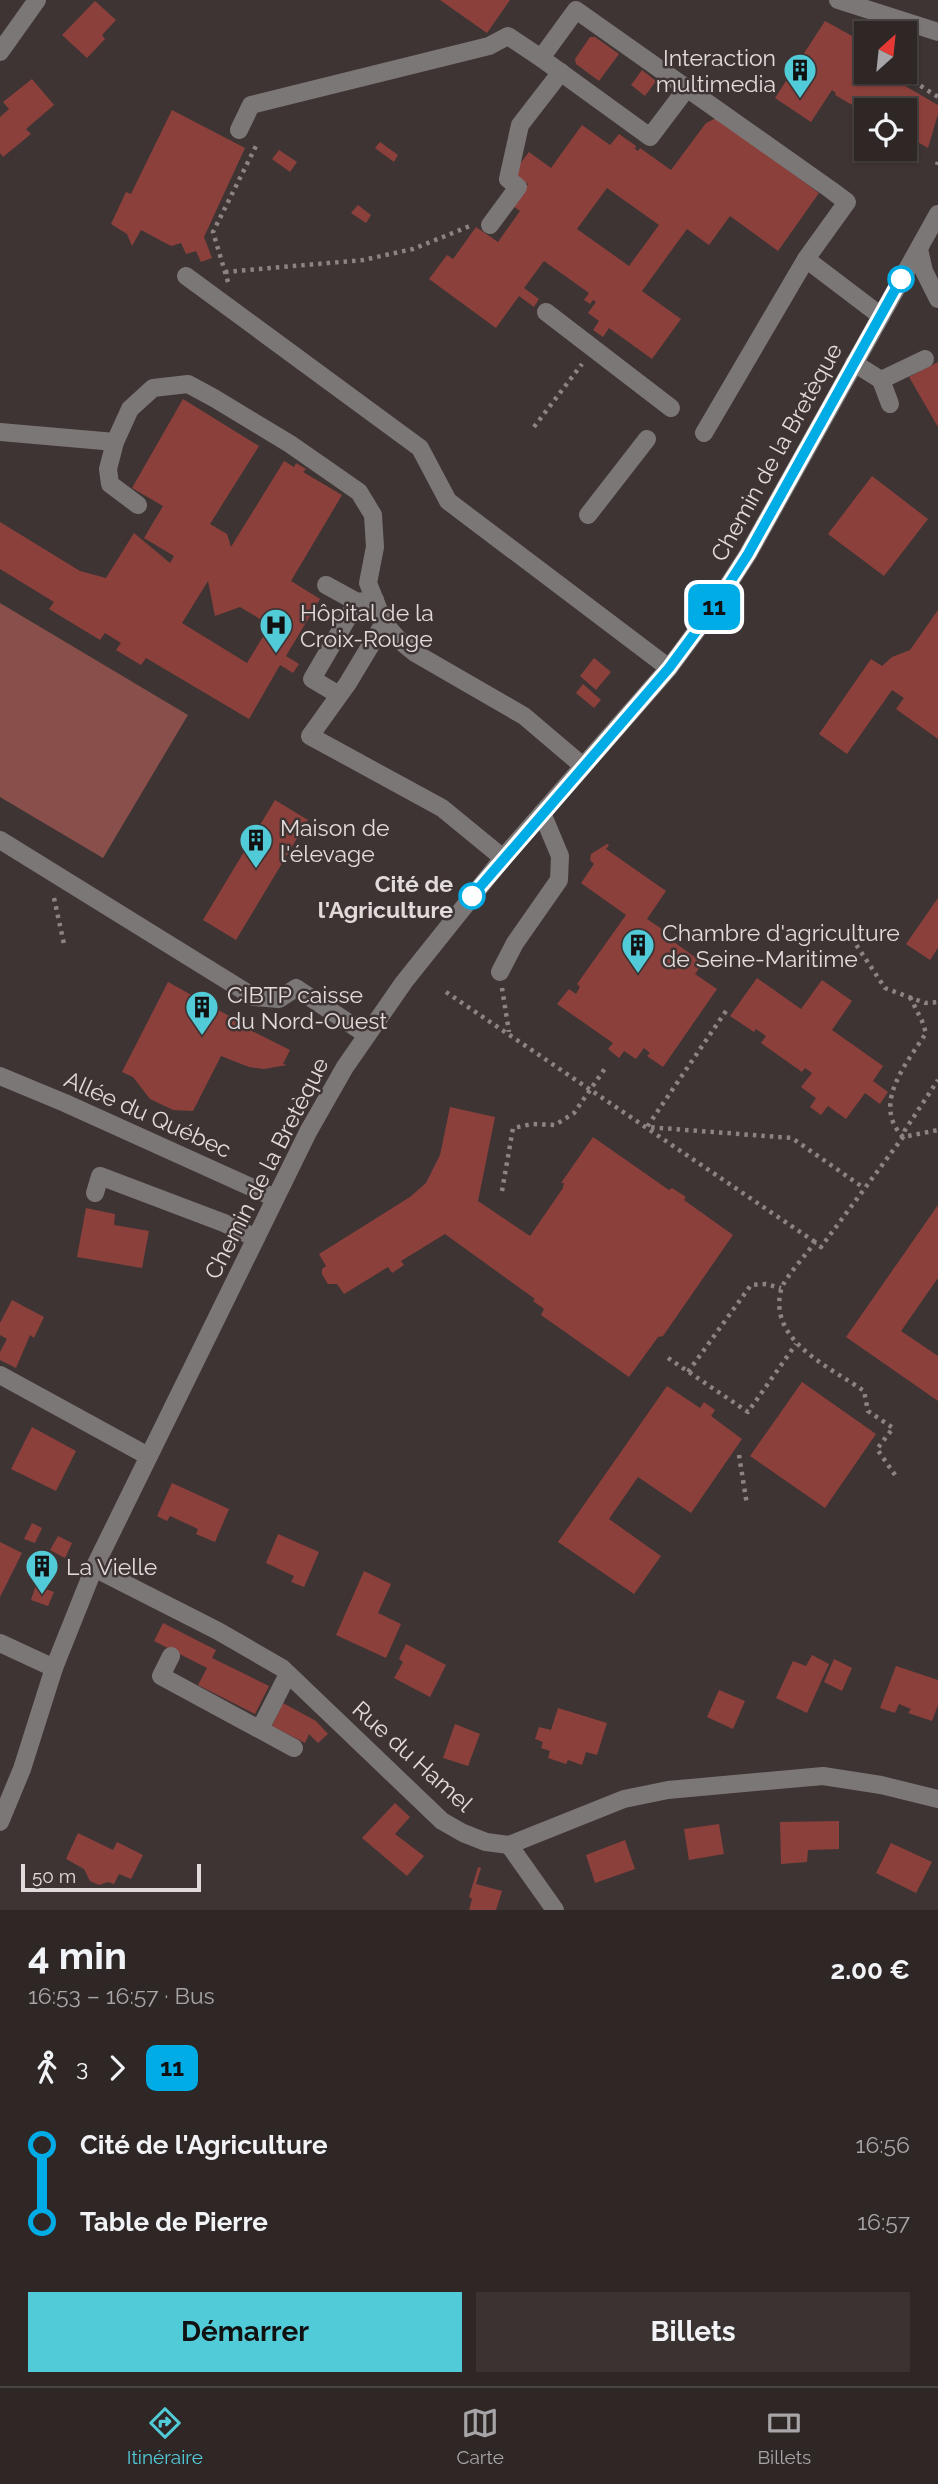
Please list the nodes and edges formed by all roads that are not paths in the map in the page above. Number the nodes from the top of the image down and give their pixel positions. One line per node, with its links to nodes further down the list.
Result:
1 (37, 0): 4 (street)
2 (838, 0): 3 (street)
3 (938, 32)
4 (0, 52)
5 (541, 58): 6 (street); 7 (street); 8 (street)
6 (561, 72): 7 (street); 10 (street)
7 (687, 88): 12 (street)
8 (240, 128)
9 (938, 214): 11 (street, Chemin de la Bretèque)
10 (490, 225)
11 (919, 249): 14 (street); 16 (street, Chemin de la Bretèque)
12 (806, 259): 16 (street); 23 (street)
13 (186, 276): 31 (street)
14 (938, 299)
15 (546, 312): 21 (street)
16 (881, 316): 18 (street, Chemin de la Bretèque)
17 (925, 359): 19 (street)
18 (854, 363): 19 (street); 31 (street, Chemin de la Bretèque)
19 (881, 380): 20 (street)
20 (890, 404)
21 (671, 408)
22 (0, 432): 25 (street)
23 (704, 433)
24 (646, 439): 27 (street)
25 (115, 442): 26 (street); 29 (street)
26 (138, 505)
27 (588, 515)
28 (326, 585): 29 (street)
29 (366, 601): 30 (street); 32 (street)
30 (384, 623): 32 (street); 33 (street)
31 (669, 668): 33 (street, Chemin de la Bretèque)
32 (339, 695): 36 (street)
33 (583, 766): 34 (street, Chemin de la Bretèque)
34 (542, 813): 36 (street, Chemin de la Bretèque); 37 (street)
35 (0, 840): 38 (street)
36 (503, 858): 38 (street, Chemin de la Bretèque)
37 (500, 972)
38 (367, 1035): 41 (street, Chemin de la Bretèque)
39 (2, 1079): 41 (street, Allée du Québec)
40 (95, 1193): 42 (street)
41 (275, 1198): 42 (street, Chemin de la Bretèque)
42 (256, 1238): 44 (street, Chemin de la Bretèque)
43 (0, 1375): 44 (street)
44 (149, 1456): 45 (street, Chemin de la Bretèque)
45 (94, 1568): 48 (street, Chemin de la Bretèque); 49 (street, Rue du Hamel)
46 (0, 1643): 48 (street)
47 (171, 1656): 50 (street)
48 (54, 1668): 53 (street, Chemin de la Bretèque)
49 (288, 1674): 50 (street); 54 (street, Rue du Hamel)
50 (260, 1730): 51 (street)
51 (294, 1748)
52 (938, 1799): 54 (street)
53 (0, 1822)
54 (509, 1845): 55 (street)
55 (555, 1910)

